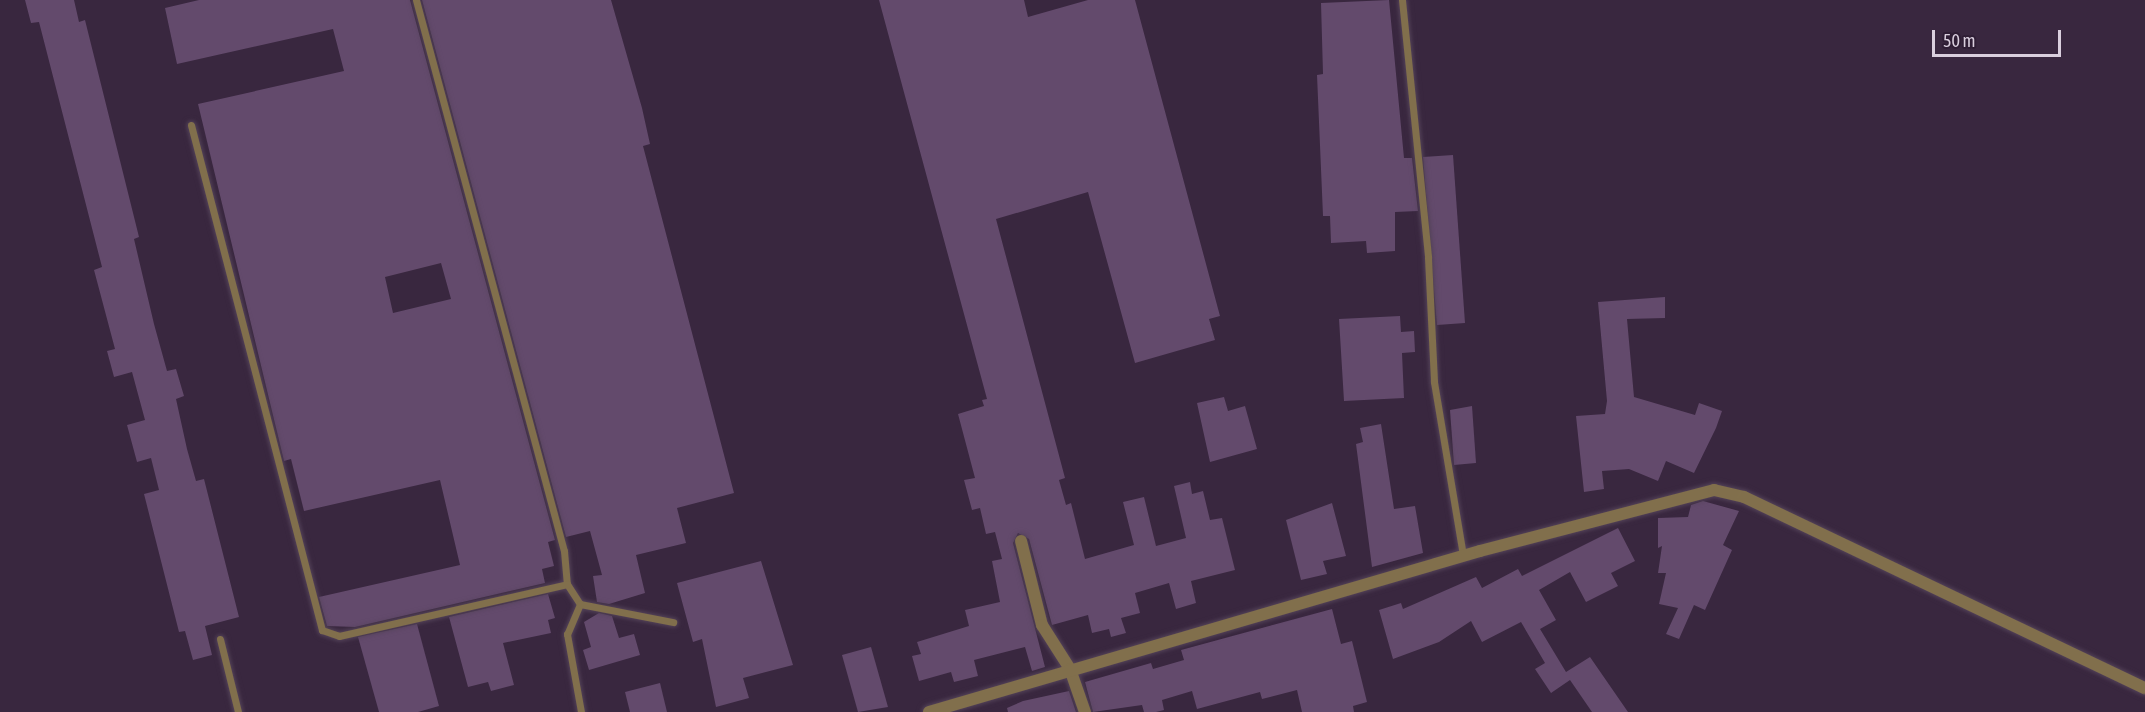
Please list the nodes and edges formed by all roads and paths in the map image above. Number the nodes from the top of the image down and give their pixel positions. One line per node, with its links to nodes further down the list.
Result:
1 (416, 0): 6 (lane)
2 (1402, 0): 5 (lane)
3 (191, 125): 6 (lane)
4 (1021, 541): 10 (street)
5 (1463, 556): 10 (street); 11 (street)
6 (567, 584): 7 (lane)
7 (580, 604): 8 (lane); 13 (lane)
8 (673, 622)
9 (220, 639): 12 (lane)
10 (1070, 669): 14 (street); 15 (street)
11 (2145, 688)
12 (238, 712)
13 (580, 712)
14 (929, 712)
15 (1085, 712)

